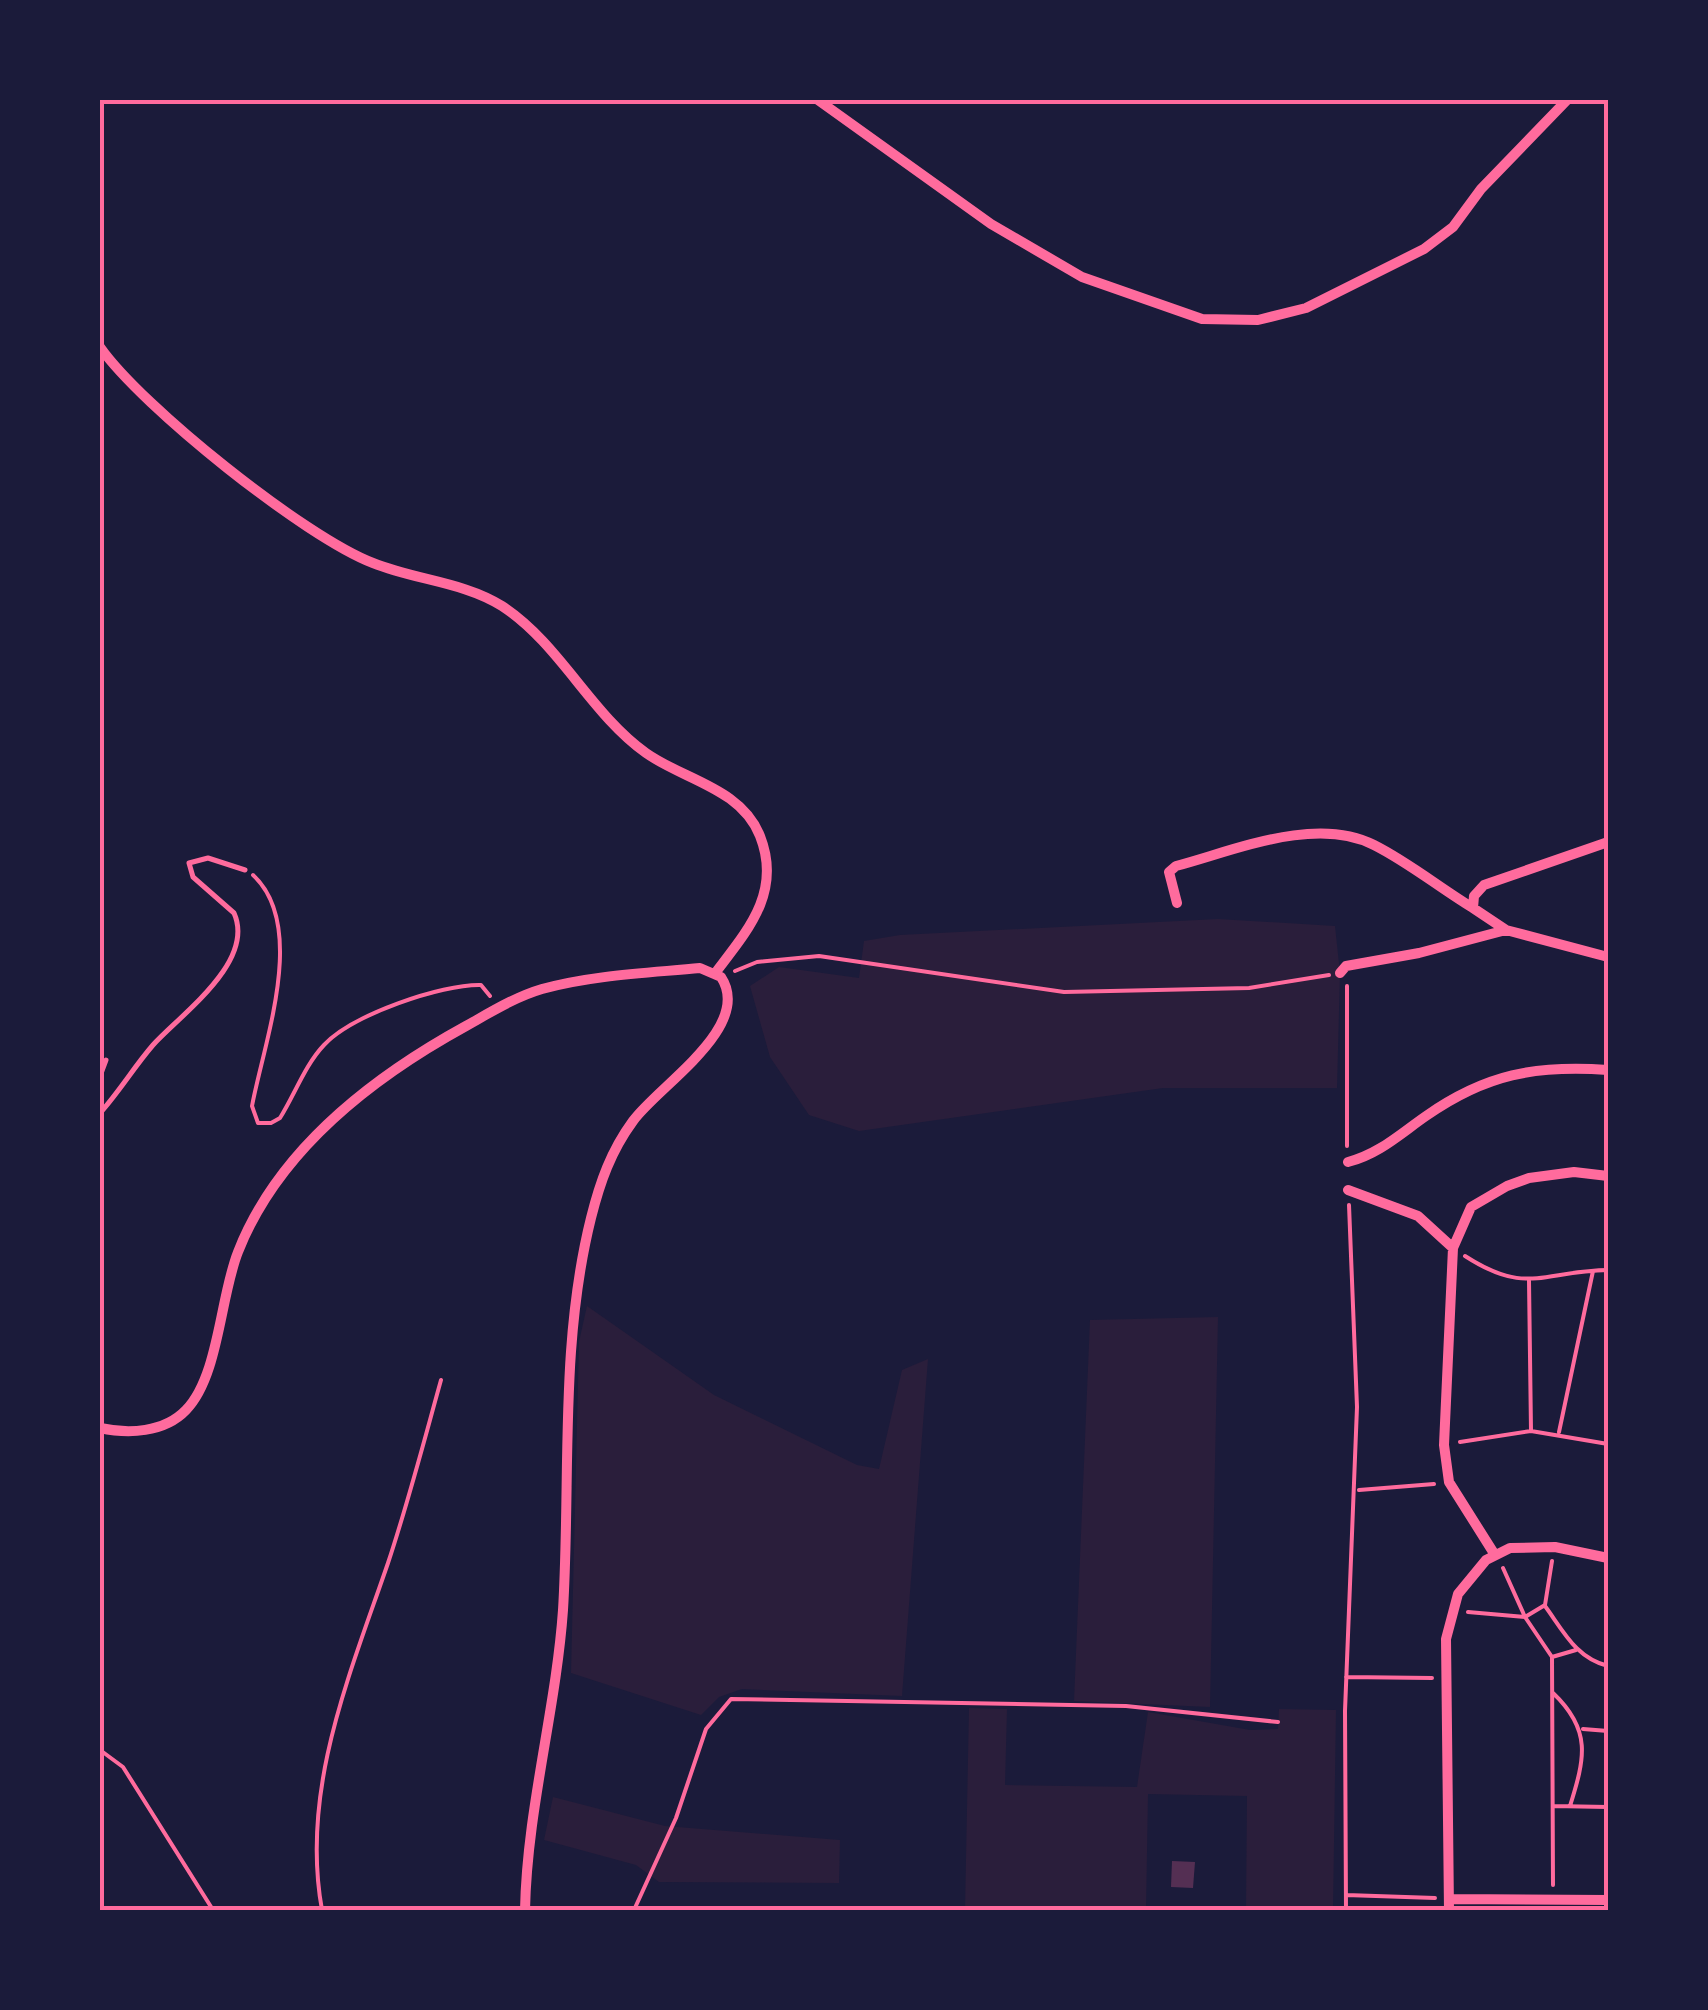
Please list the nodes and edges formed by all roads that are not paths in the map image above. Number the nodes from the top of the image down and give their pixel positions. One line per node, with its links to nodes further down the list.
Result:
1 (818, 100): 2 (street)
2 (1568, 100)
3 (100, 348): 11 (street)
4 (1608, 842): 7 (street)
5 (246, 870): 15 (lane)
6 (1177, 903): 7 (street)
7 (1473, 908): 8 (street)
8 (1506, 930): 9 (street); 10 (street)
9 (1608, 958)
10 (1343, 970)
11 (718, 974): 20 (street); 25 (street)
12 (106, 1060): 14 (lane)
13 (1608, 1070): 16 (street)
14 (100, 1076)
15 (100, 1113)
16 (1348, 1162)
17 (1608, 1176): 19 (street)
18 (1348, 1190): 19 (street)
19 (1453, 1248): 21 (street)
20 (100, 1428)
21 (1494, 1555): 22 (street); 24 (street)
22 (1608, 1558)
23 (1608, 1900): 24 (street)
24 (1449, 1904)
25 (524, 1910)

